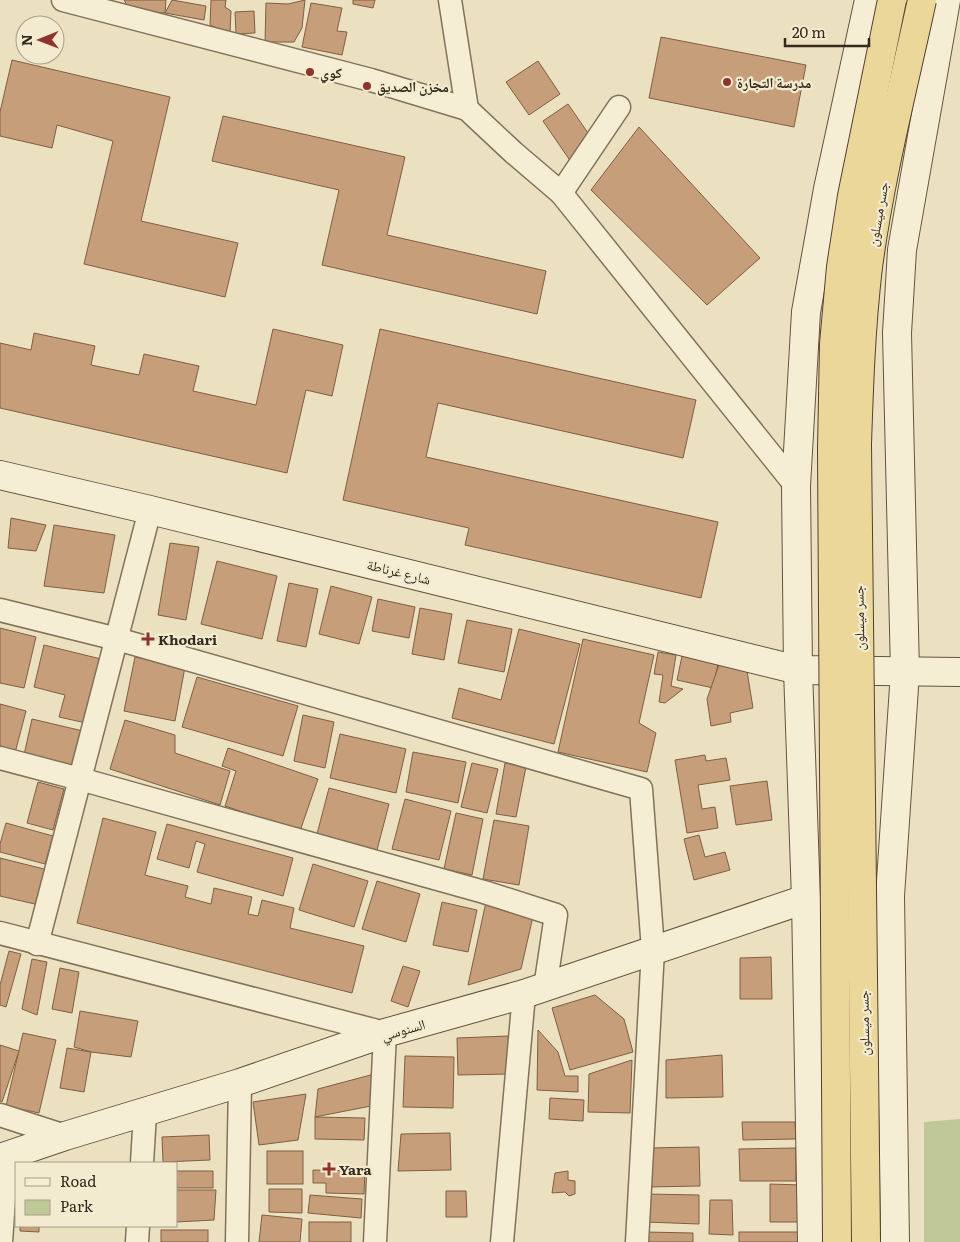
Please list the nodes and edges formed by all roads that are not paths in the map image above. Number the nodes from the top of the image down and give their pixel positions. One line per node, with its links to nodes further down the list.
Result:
1 (63, 0): 8 (street)
2 (450, 0): 8 (street)
3 (869, 0): 11 (main road)
4 (892, 0): 40 (main road, جسر ميسلون, bridge)
5 (922, 0): 41 (main road, جسر ميسلون, bridge)
6 (946, 0): 16 (main road)
7 (620, 107): 9 (street)
8 (467, 109): 9 (street)
9 (561, 193): 11 (street)
10 (0, 475): 12 (main road, شارع غرناطة)
11 (796, 486): 15 (main road)
12 (150, 510): 14 (street); 15 (main road, شارع غرناطة)
13 (0, 610): 14 (street)
14 (117, 639): 19 (street); 23 (street)
15 (798, 670): 16 (main road, شارع غرناطة); 20 (main road)
16 (905, 672): 17 (main road, شارع غرناطة); 42 (main road)
17 (960, 672)
18 (0, 758): 19 (street)
19 (80, 779): 22 (street); 24 (street)
20 (806, 899): 23 (main road, السنوسي); 39 (main road)
21 (0, 933): 22 (street)
22 (37, 944): 25 (street)
23 (653, 950): 24 (main road, السنوسي); 38 (street)
24 (534, 991): 25 (main road, السنوسي); 37 (street)
25 (385, 1034): 26 (main road, السنوسي); 36 (street)
26 (240, 1083): 27 (main road, السنوسي); 35 (street)
27 (145, 1113): 29 (main road, السنوسي); 31 (street)
28 (0, 1114): 29 (street)
29 (65, 1136): 30 (main road, السنوسي)
30 (3, 1157): 33 (street)
31 (142, 1162)
32 (138, 1227): 34 (street)
33 (1, 1242)
34 (137, 1242)
35 (237, 1242)
36 (375, 1242)
37 (502, 1242)
38 (637, 1242)
39 (812, 1242)
40 (837, 1242)
41 (866, 1242)
42 (895, 1242)

